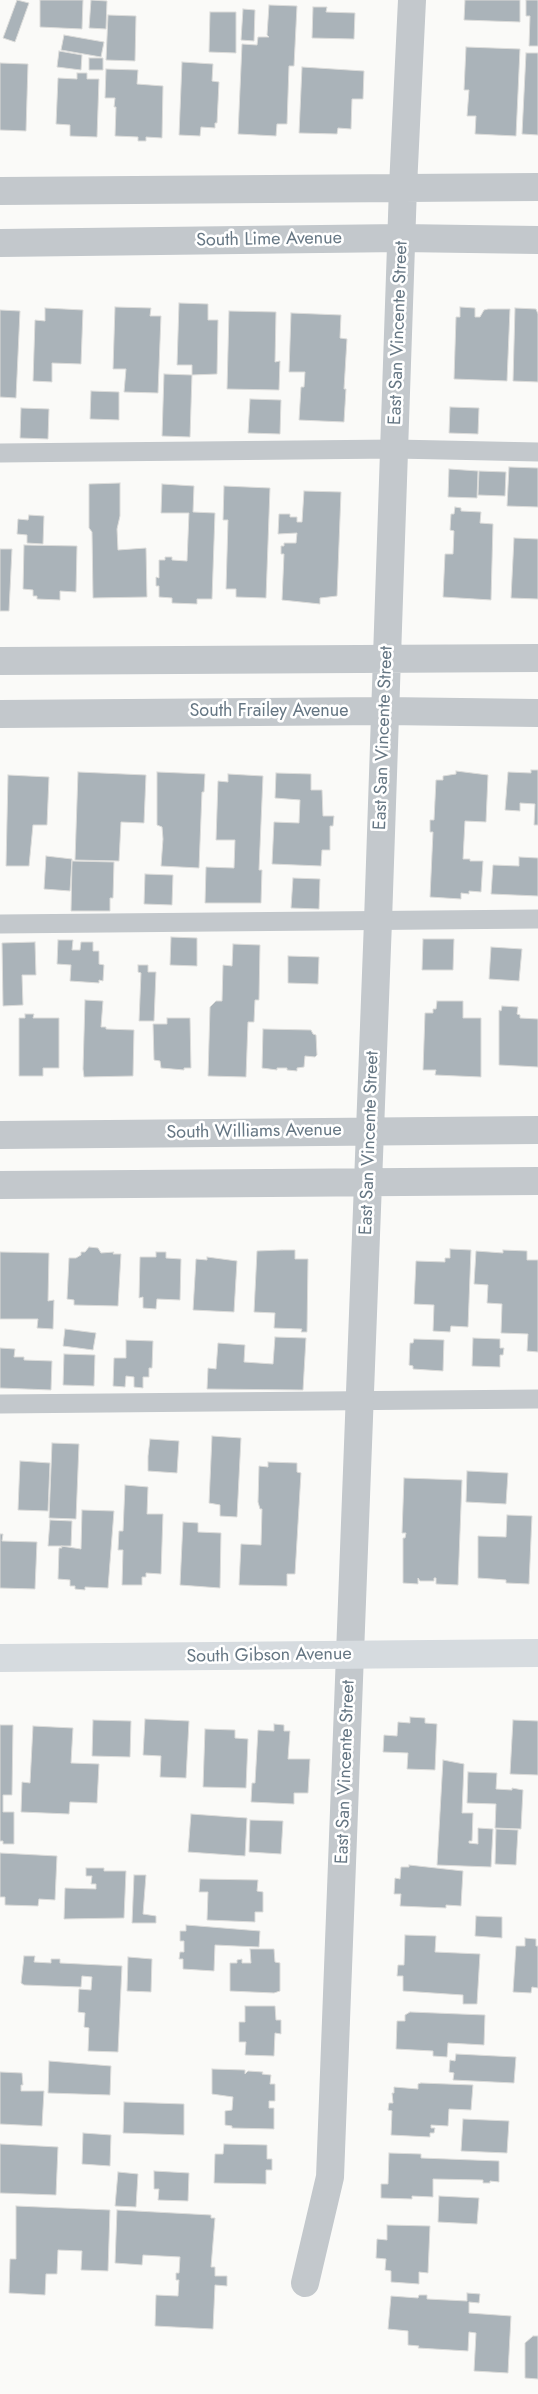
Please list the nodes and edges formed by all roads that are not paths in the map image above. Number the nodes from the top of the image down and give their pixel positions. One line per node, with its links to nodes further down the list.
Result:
1 (412, 0): 2 (street, East San Vincente Street)
2 (403, 187): 3 (street); 4 (street); 5 (street, East San Vincente Street)
3 (538, 187)
4 (0, 191)
5 (401, 238): 6 (street, South Lime Avenue); 7 (street, South Lime Avenue); 8 (street, East San Vincente Street)
6 (538, 240)
7 (0, 243)
8 (395, 449): 9 (lane); 10 (lane); 11 (street, East San Vincente Street)
9 (538, 452)
10 (0, 453)
11 (387, 658): 12 (street); 13 (street); 14 (street, East San Vincente Street)
12 (538, 658)
13 (0, 661)
14 (385, 711): 15 (street, South Frailey Avenue); 16 (street, South Frailey Avenue); 18 (street, East San Vincente Street)
15 (538, 713)
16 (0, 714)
17 (538, 919): 18 (lane)
18 (378, 921): 19 (lane); 21 (street, East San Vincente Street)
19 (0, 924)
20 (538, 1130): 21 (street, South Williams Avenue)
21 (370, 1131): 22 (street, South Williams Avenue); 24 (street, East San Vincente Street)
22 (0, 1135)
23 (538, 1181): 24 (street)
24 (368, 1182): 25 (street); 27 (street, East San Vincente Street)
25 (0, 1185)
26 (538, 1399): 27 (lane)
27 (361, 1400): 28 (lane); 30 (street, East San Vincente Street)
28 (0, 1404)
29 (538, 1653): 30 (street, South Gibson Avenue)
30 (351, 1655): 31 (street, South Gibson Avenue); 32 (street, East San Vincente Street)
31 (0, 1658)
32 (304, 2283)

